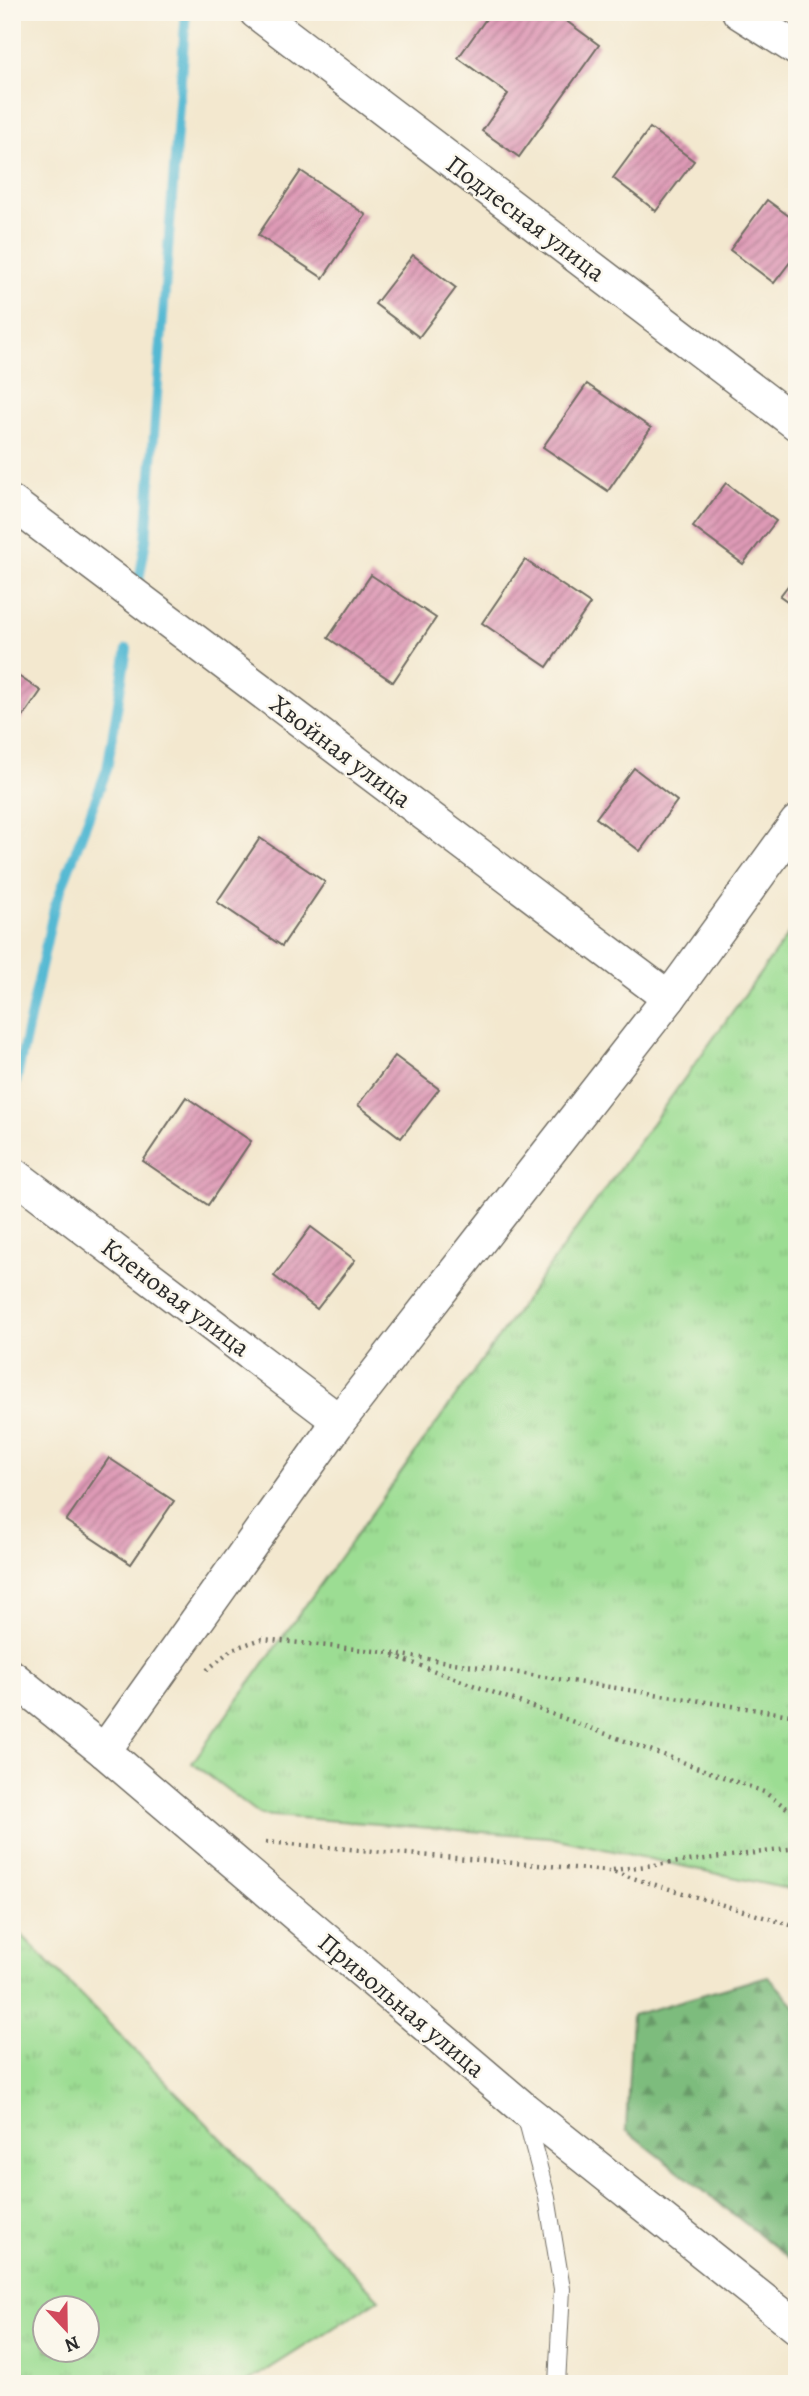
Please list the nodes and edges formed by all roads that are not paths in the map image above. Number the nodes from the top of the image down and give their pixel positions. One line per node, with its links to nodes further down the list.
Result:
1 (256, 12): 4 (street, Подлесная улица)
2 (739, 12): 3 (street)
3 (797, 49)
4 (797, 424)
5 (12, 503): 7 (street, Хвойная улица)
6 (797, 822): 7 (street)
7 (669, 998): 9 (street)
8 (12, 1173): 9 (street, Кленовая улица)
9 (339, 1421): 11 (street)
10 (12, 1677): 11 (street, Привольная улица)
11 (104, 1751): 12 (street, Привольная улица)
12 (524, 2109): 13 (street, Привольная улица); 14 (lane)
13 (797, 2327)
14 (557, 2384)

